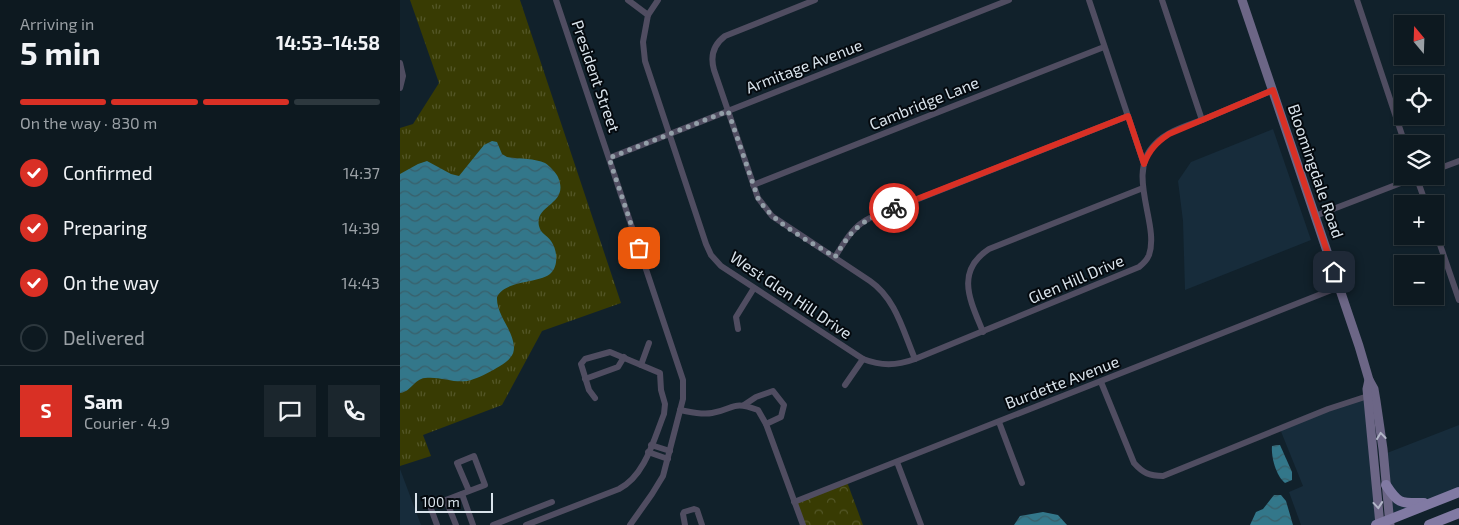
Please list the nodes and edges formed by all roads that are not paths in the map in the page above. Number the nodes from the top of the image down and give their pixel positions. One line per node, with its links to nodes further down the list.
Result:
1 (556, 0): 20 (street, President Street)
2 (628, 0): 10 (street)
3 (658, 0): 10 (street)
4 (816, 0): 15 (street)
5 (1009, 0): 15 (street, Armitage Avenue)
6 (1089, 0): 11 (street)
7 (1162, 0): 17 (street)
8 (1242, 0): 14 (main road, Bloomingdale Road)
9 (1356, 0): 19 (street)
10 (648, 16): 18 (street, West Glen Hill Drive)
11 (1104, 46): 16 (street); 24 (street, Cambridge Lane)
12 (400, 63): 13 (street)
13 (400, 88)
14 (1273, 90): 17 (street, Glen Hill Drive); 27 (main road, Bloomingdale Road)
15 (728, 111): 18 (street, Armitage Avenue); 24 (street)
16 (1128, 116): 22 (street); 29 (street)
17 (1202, 120): 22 (street, Glen Hill Drive)
18 (669, 134): 20 (street, Armitage Avenue); 31 (street, West Glen Hill Drive)
19 (1402, 135)
20 (609, 158): 47 (street, President Street)
21 (1459, 161): 23 (street)
22 (1144, 164): 26 (street, Glen Hill Drive)
23 (1444, 167)
24 (753, 185): 29 (street)
25 (1396, 185): 27 (street)
26 (1143, 188): 34 (street, Glen Hill Drive); 34 (street)
27 (1315, 216): 30 (main road, Bloomingdale Road)
28 (1440, 245): 32 (street)
29 (835, 257): 38 (street)
30 (1340, 287): 41 (main road, Bloomingdale Road); 42 (street, Burdette Avenue)
31 (754, 288): 33 (street); 37 (street, West Glen Hill Drive)
32 (1459, 300)
33 (738, 329)
34 (983, 332): 38 (street, Glen Hill Drive)
35 (649, 343): 39 (street)
36 (624, 357): 39 (street); 40 (street); 40 (street)
37 (863, 359): 38 (street, Glen Hill Drive); 43 (street)
38 (915, 359)
39 (642, 365): 50 (street)
40 (586, 379): 45 (street)
41 (1369, 380): 44 (main road, Bloomingdale Road); 56 (main road, Bloomingdale Road, one-way to 41)
42 (1101, 382): 44 (street); 48 (street, Burdette Avenue)
43 (845, 385)
44 (1368, 396): 64 (main road, Bloomingdale Road, one-way to 64)
45 (595, 398)
46 (744, 405): 47 (street); 49 (street); 49 (street)
47 (680, 410): 51 (street, President Street)
48 (998, 422): 54 (street, Burdette Avenue); 55 (street)
49 (766, 424): 61 (street)
50 (651, 445): 51 (street); 52 (street)
51 (670, 451): 53 (street, President Street)
52 (648, 452): 53 (street); 69 (street)
53 (668, 460): 70 (street, President Street)
54 (896, 462): 61 (street, Burdette Avenue); 74 (street)
55 (1022, 483)
56 (1386, 485): 62 (main road); 64 (main road, Bloomingdale Road)
57 (1459, 492): 62 (main road)
58 (465, 493): 58 (street); 59 (street); 67 (street)
59 (446, 500): 65 (street); 66 (street)
60 (552, 502): 68 (street)
61 (794, 502): 73 (street)
62 (1431, 504): 64 (main road)
63 (1459, 513): 75 (main road)
64 (1383, 524)
65 (437, 525)
66 (456, 525)
67 (473, 525)
68 (493, 525)
69 (526, 525)
70 (630, 525)
71 (685, 525): 72 (street)
72 (702, 525)
73 (803, 525)
74 (922, 525)
75 (1429, 525)

